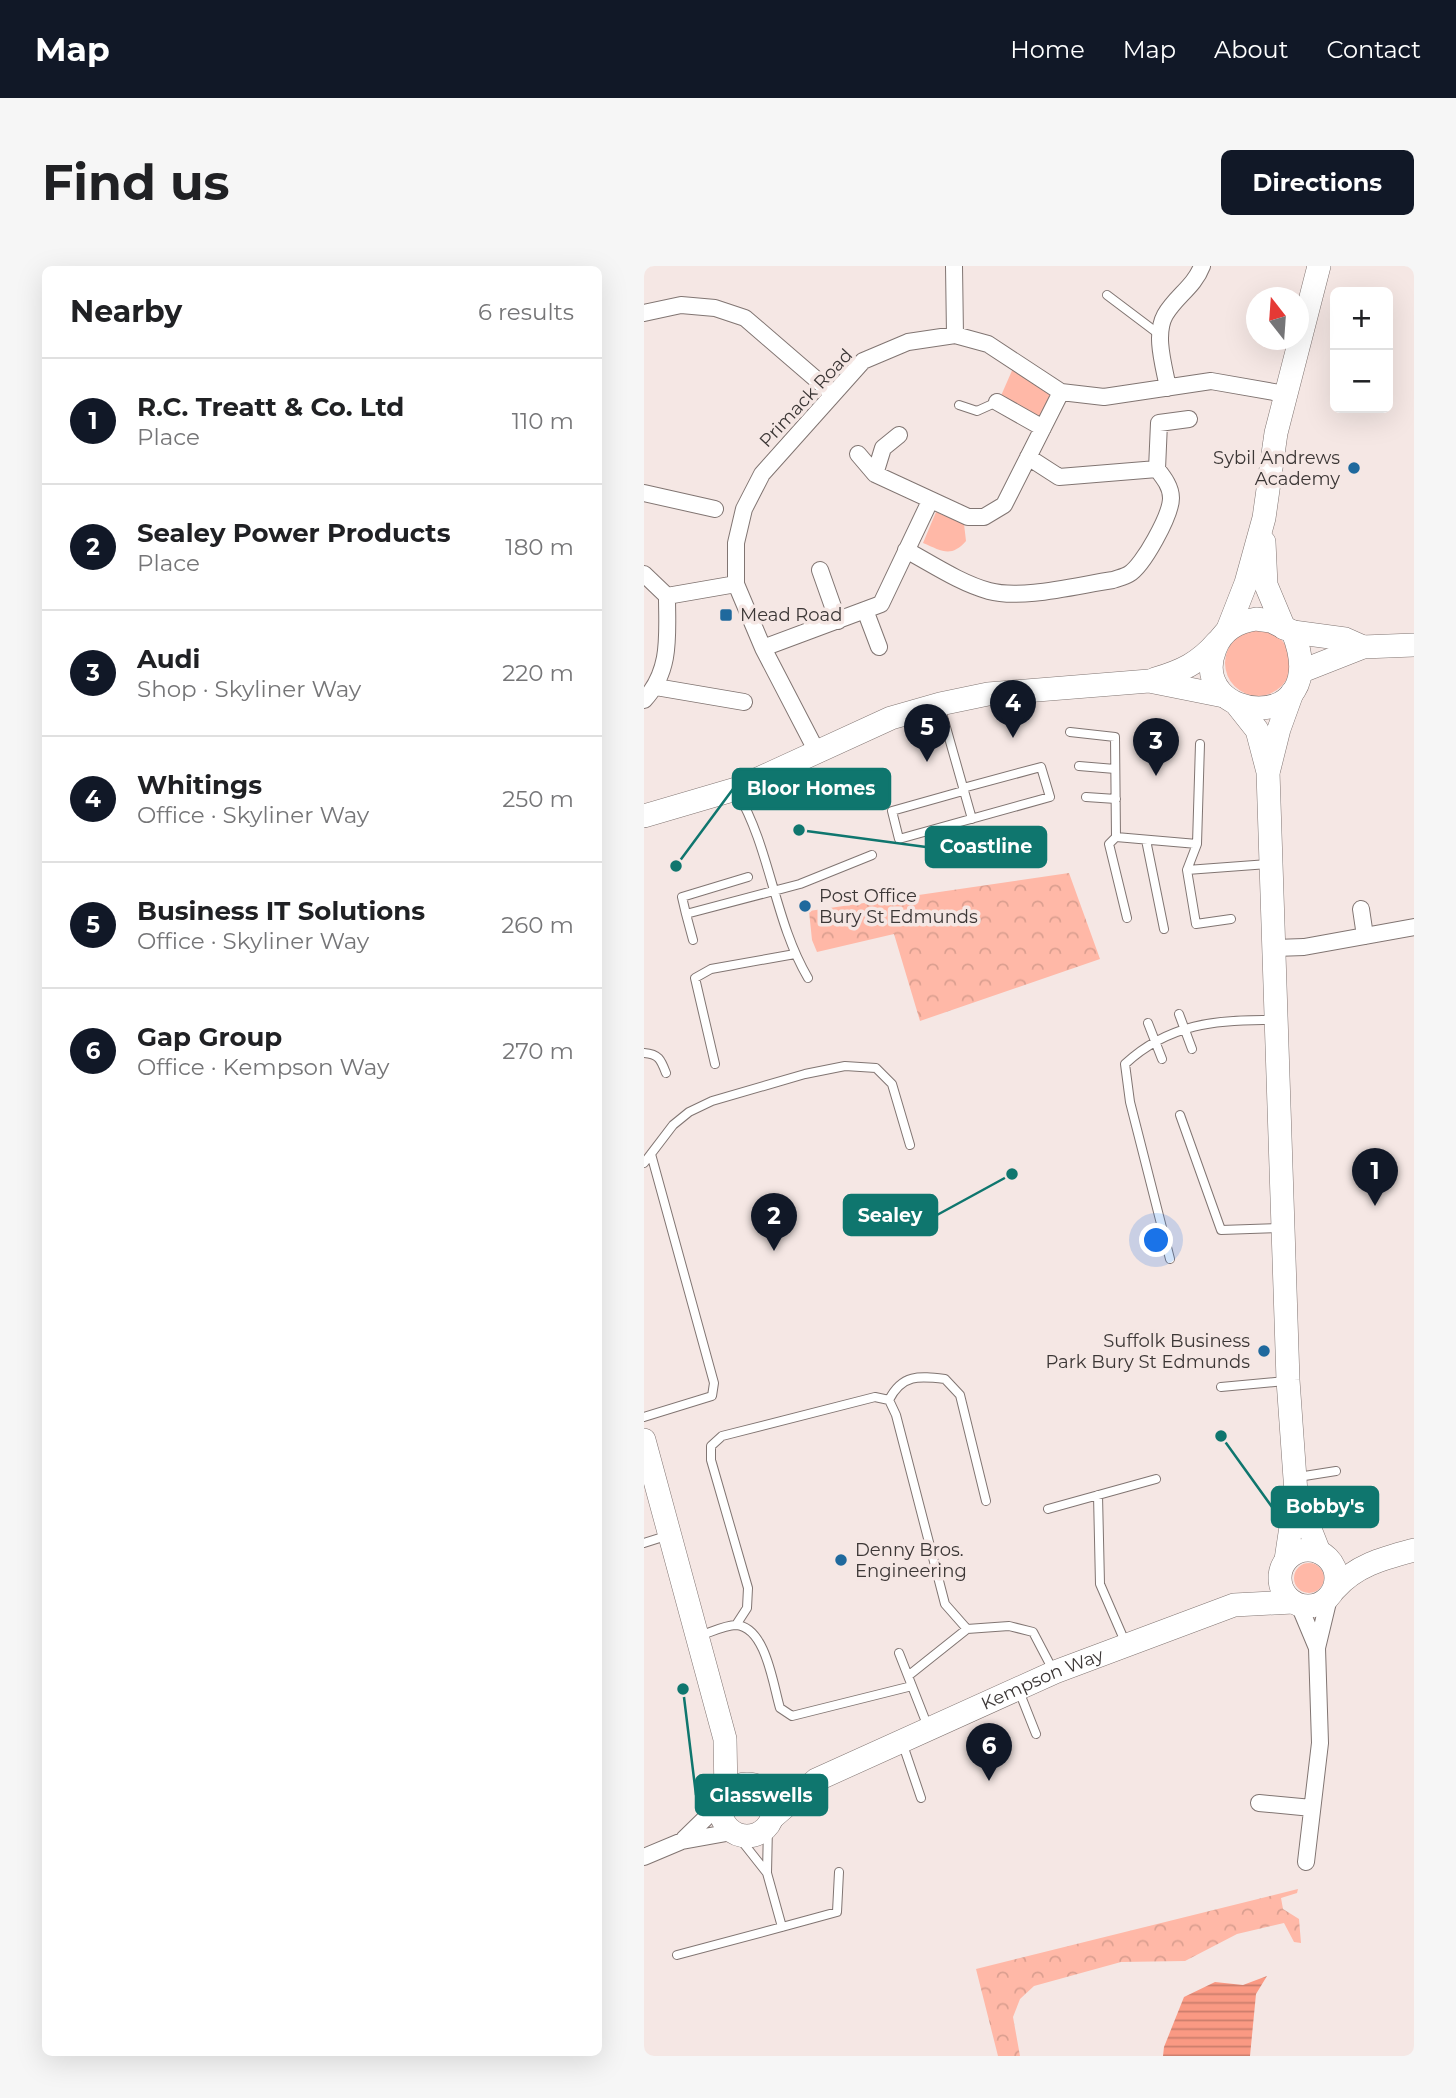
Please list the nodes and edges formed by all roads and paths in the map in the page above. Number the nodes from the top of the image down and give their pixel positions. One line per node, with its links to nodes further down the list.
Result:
1 (954, 266): 6 (street)
2 (1202, 266): 7 (street)
3 (1319, 266): 11 (street)
4 (1107, 295): 7 (lane)
5 (644, 313): 10 (street)
6 (955, 335): 9 (street, Primack Road); 10 (street, Primack Road)
7 (1161, 335): 8 (street)
8 (1168, 387): 9 (street, Primack Road); 11 (street, Primack Road)
9 (1061, 392): 15 (street)
10 (832, 393): 28 (street, Primack Road)
11 (1285, 394): 24 (street)
12 (997, 402): 13 (lane); 15 (street)
13 (959, 405)
14 (1189, 419): 19 (street)
15 (1043, 428): 18 (street)
16 (899, 435): 20 (street)
17 (858, 454): 20 (street)
18 (1028, 457): 19 (street); 22 (street)
19 (1157, 470): 25 (street)
20 (875, 474): 22 (street)
21 (644, 493): 23 (street)
22 (930, 501): 25 (street)
23 (715, 509)
24 (1264, 518): 32 (street); 33 (street)
25 (906, 550): 30 (street)
26 (820, 570): 31 (street)
27 (644, 574): 29 (street)
28 (736, 584): 29 (street); 37 (street, Primack Road)
29 (667, 596): 40 (street)
30 (865, 610): 31 (street); 35 (street)
31 (838, 621): 37 (street)
32 (1289, 630): 33 (street); 36 (street); 38 (street)
33 (1223, 635): 39 (street); 43 (street)
34 (1414, 645): 36 (street)
35 (879, 647)
36 (1363, 647): 38 (street)
37 (763, 648): 48 (street, Primack Road)
38 (1302, 671): 41 (street)
39 (1149, 681): 43 (street); 45 (street)
40 (656, 687): 42 (street); 44 (street)
41 (1292, 693): 43 (street); 51 (street)
42 (644, 700)
43 (1231, 701): 51 (street)
44 (744, 702)
45 (940, 704): 48 (street); 53 (lane)
46 (1070, 732): 50 (lane)
47 (1200, 744): 60 (lane)
48 (816, 750): 52 (street)
49 (1079, 766): 50 (lane)
50 (1115, 769): 55 (lane)
51 (1268, 772): 62 (street)
52 (736, 789): 56 (street); 65 (lane)
53 (963, 789): 57 (lane); 57 (lane); 57 (lane)
54 (1086, 797): 55 (lane)
55 (1115, 799): 58 (lane)
56 (644, 816)
57 (972, 819)
58 (1116, 837): 59 (lane); 68 (lane)
59 (1146, 840): 60 (lane); 71 (lane)
60 (1197, 845): 63 (lane)
61 (872, 855): 65 (lane)
62 (1271, 864): 63 (lane); 74 (street)
63 (1187, 870): 69 (lane)
64 (748, 877): 67 (lane)
65 (775, 890): 67 (lane); 75 (lane)
66 (1361, 909): 72 (street)
67 (686, 914): 73 (lane)
68 (1126, 918)
69 (1231, 919)
70 (1414, 927): 72 (street)
71 (1164, 929)
72 (1365, 936): 74 (street)
73 (693, 940)
74 (1275, 948): 78 (street)
75 (795, 954): 76 (lane); 85 (lane)
76 (808, 978)
77 (1179, 1014): 80 (lane)
78 (1276, 1020): 80 (lane); 91 (street)
79 (1148, 1023): 81 (lane)
80 (1185, 1030): 81 (lane); 82 (lane)
81 (1154, 1042): 84 (lane); 92 (lane)
82 (1192, 1049)
83 (644, 1053): 86 (lane)
84 (1162, 1059)
85 (715, 1064)
86 (666, 1073)
87 (1180, 1115): 91 (lane)
88 (910, 1146): 89 (lane)
89 (651, 1154): 90 (lane); 96 (lane)
90 (644, 1163)
91 (1283, 1227): 93 (street)
92 (1170, 1259)
93 (1288, 1380): 94 (lane); 100 (street)
94 (1221, 1387)
95 (889, 1400): 102 (lane); 113 (lane); 114 (lane)
96 (644, 1417)
97 (644, 1440): 104 (street)
98 (1336, 1472): 100 (lane)
99 (1156, 1479): 101 (lane)
100 (1296, 1485): 107 (street); 109 (street)
101 (1098, 1495): 103 (lane); 116 (lane)
102 (986, 1502)
103 (1048, 1509)
104 (669, 1536): 105 (lane); 115 (street)
105 (644, 1543)
106 (1414, 1550): 108 (street)
107 (1324, 1555): 108 (street); 109 (street); 110 (street)
108 (1376, 1561): 110 (street)
109 (1284, 1565): 111 (street); 112 (street, Kempson Way)
110 (1332, 1594): 111 (street); 117 (street)
111 (1296, 1604): 112 (street, Kempson Way); 117 (street)
112 (1234, 1605): 116 (street, Kempson Way)
113 (736, 1625): 115 (lane); 121 (lane)
114 (967, 1629): 119 (lane); 120 (lane)
115 (699, 1636): 125 (street)
116 (1126, 1644): 119 (street, Kempson Way)
117 (1317, 1648): 132 (street)
118 (899, 1653): 120 (lane)
119 (1055, 1672): 122 (street, Kempson Way)
120 (908, 1676): 121 (lane)
121 (912, 1686): 123 (lane)
122 (1018, 1689): 123 (street, Kempson Way); 124 (lane)
123 (928, 1727): 126 (street, Kempson Way)
124 (1036, 1734)
125 (725, 1739): 128 (street); 129 (street)
126 (901, 1740): 127 (street, Kempson Way); 130 (lane)
127 (816, 1780): 128 (street, Kempson Way); 133 (street, Kempson Way)
128 (752, 1785): 129 (street); 133 (street)
129 (724, 1798): 134 (street); 135 (street)
130 (921, 1798)
131 (1259, 1803): 132 (street)
132 (1312, 1808): 137 (street)
133 (770, 1822): 134 (street); 138 (lane)
134 (735, 1834): 135 (street); 138 (lane)
135 (682, 1841): 136 (street)
136 (644, 1857)
137 (1307, 1862)
138 (767, 1872): 140 (lane)
139 (839, 1872): 140 (lane)
140 (782, 1927): 141 (lane)
141 (677, 1955)

